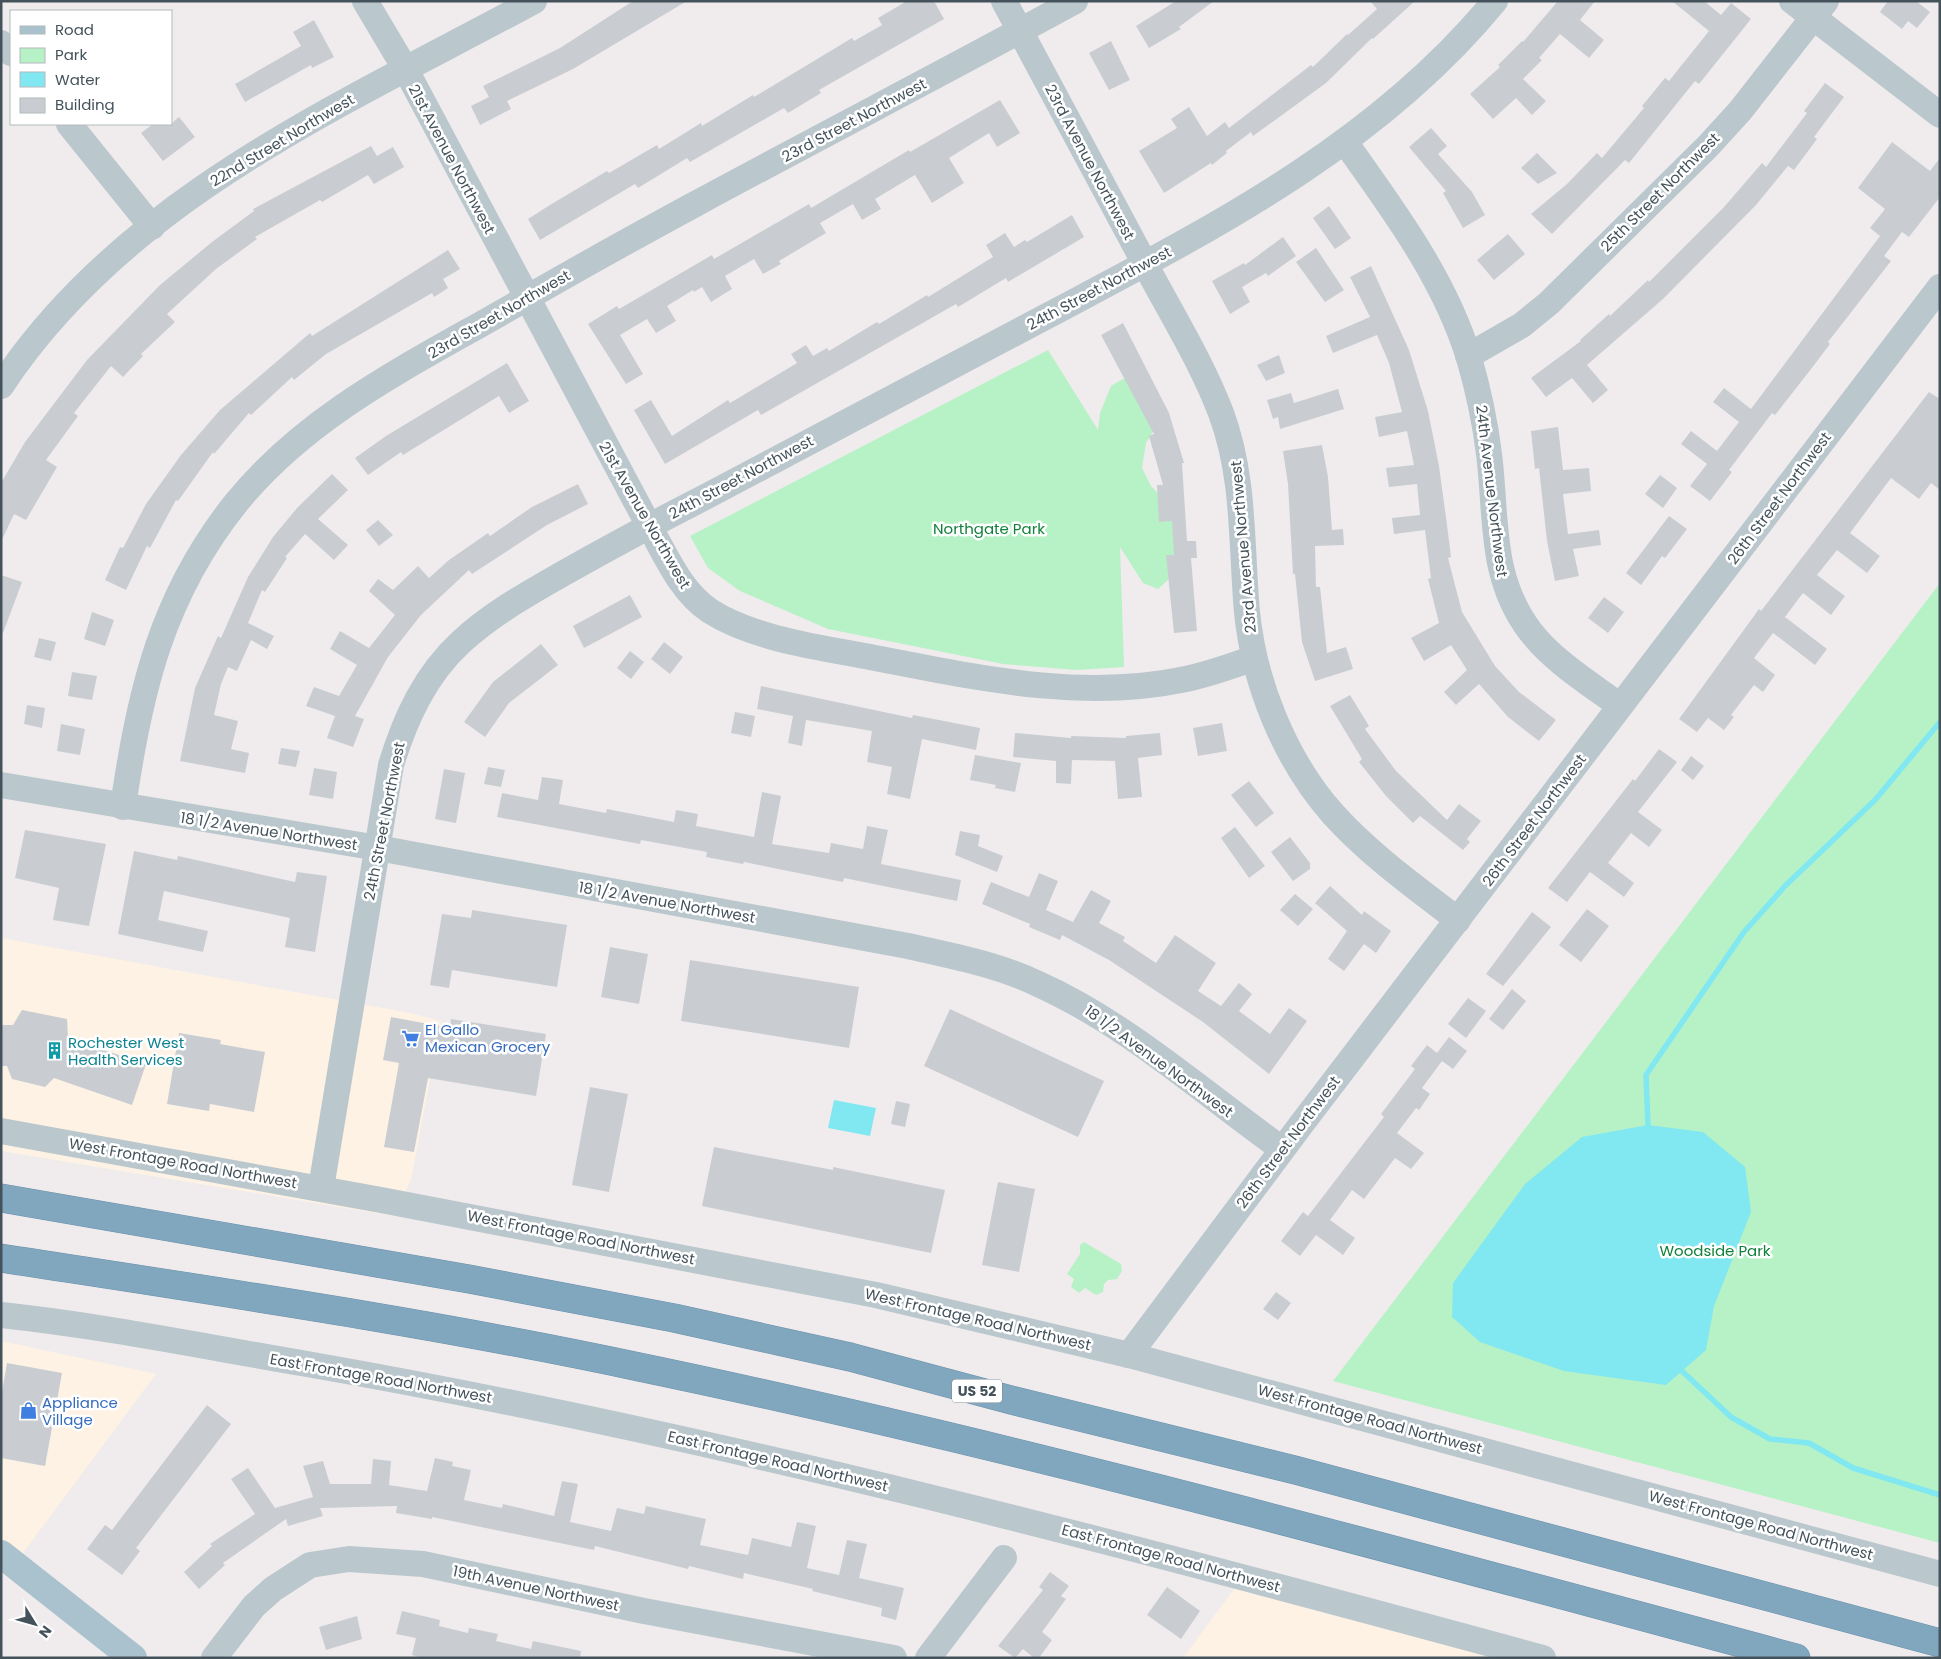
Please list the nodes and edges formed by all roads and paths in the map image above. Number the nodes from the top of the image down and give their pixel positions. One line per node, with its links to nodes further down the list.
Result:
1 (365, 1): 11 (street, 21st Avenue Northwest)
2 (534, 1): 11 (street, 22nd Street Northwest)
3 (1004, 1): 8 (street, 23rd Avenue Northwest)
4 (1075, 1): 8 (street, 23rd Street Northwest)
5 (1496, 1): 14 (street, 24th Street Northwest)
6 (1792, 1): 7 (street)
7 (1820, 10): 12 (street); 19 (street, 25th Street Northwest)
8 (1020, 31): 16 (street, 23rd Avenue Northwest); 18 (street, 23rd Street Northwest)
9 (1, 43): 10 (street)
10 (10, 52)
11 (406, 70): 15 (street, 22nd Street Northwest); 18 (street, 21st Avenue Northwest)
12 (1940, 115)
13 (70, 125): 15 (street)
14 (1345, 142): 16 (street, 24th Street Northwest); 19 (street, 24th Avenue Northwest)
15 (152, 227): 20 (street, 22nd Street Northwest)
16 (1145, 264): 21 (street, 24th Street Northwest); 22 (street, 23rd Avenue Northwest)
17 (1940, 287): 23 (street, 26th Street Northwest)
18 (526, 299): 21 (street, 21st Avenue Northwest); 25 (street, 23rd Street Northwest)
19 (1468, 356): 23 (street, 24th Avenue Northwest)
20 (1, 386)
21 (649, 526): 22 (street, 21st Avenue Northwest); 26 (street, 24th Street Northwest)
22 (1254, 658): 27 (street, 23rd Avenue Northwest)
23 (1620, 706): 27 (street, 26th Street Northwest)
24 (1, 786): 25 (street, 18 1/2 Avenue Northwest)
25 (123, 807): 26 (street, 18 1/2 Avenue Northwest)
26 (378, 848): 29 (street, 18 1/2 Avenue Northwest); 30 (street, 24th Street Northwest)
27 (1458, 920): 29 (street, 26th Street Northwest)
28 (1, 1130): 30 (street, West Frontage Road Northwest)
29 (1282, 1149): 34 (street, 26th Street Northwest)
30 (321, 1188): 34 (street, West Frontage Road Northwest)
31 (1, 1198): 38 (highway, US 52)
32 (1, 1258): 44 (highway)
33 (1, 1315): 43 (street, East Frontage Road Northwest)
34 (1129, 1355): 37 (street, West Frontage Road Northwest)
35 (1, 1554): 39 (main road)
36 (1004, 1558): 42 (street)
37 (1940, 1574)
38 (1940, 1643)
39 (134, 1658)
40 (214, 1658): 41 (street, 19th Avenue Northwest)
41 (894, 1658)
42 (928, 1658)
43 (1543, 1658)
44 (1796, 1658)

